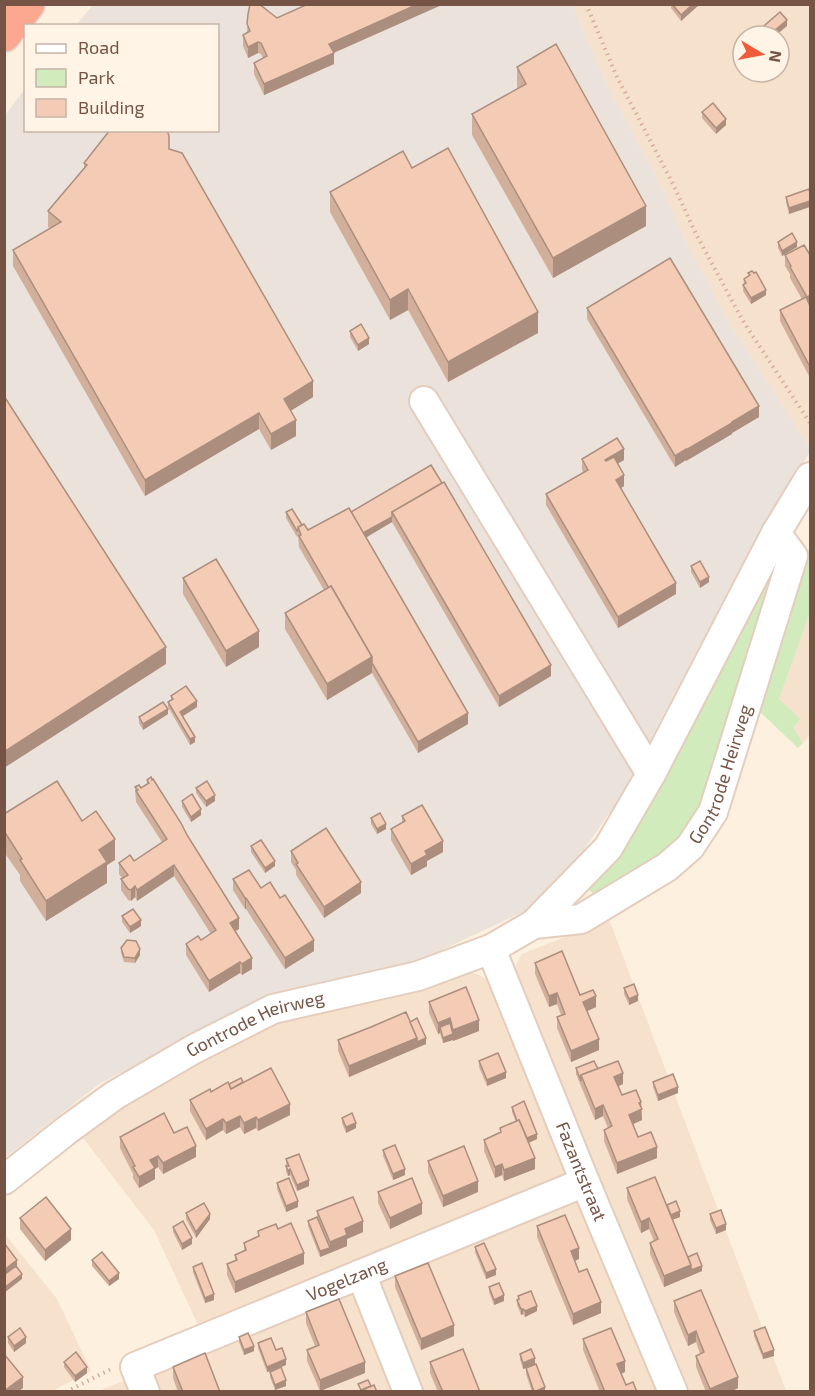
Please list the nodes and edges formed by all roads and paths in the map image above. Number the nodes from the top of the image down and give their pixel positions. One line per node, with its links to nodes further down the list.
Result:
1 (28, 4): 3 (highway)
2 (586, 4): 5 (path)
3 (4, 35)
4 (424, 401): 8 (street)
5 (810, 423)
6 (810, 477): 7 (street, Gontrode Heirweg)
7 (776, 533): 8 (street, Gontrode Heirweg); 9 (street, Gontrode Heirweg)
8 (651, 774): 9 (street, Gontrode Heirweg)
9 (534, 924): 10 (street, Gontrode Heirweg)
10 (491, 949): 11 (street, Gontrode Heirweg); 12 (street, Fazantstraat)
11 (4, 1180)
12 (585, 1182): 13 (street, Vogelzang); 17 (street, Fazantstraat)
13 (361, 1274): 14 (street, Vogelzang); 16 (street)
14 (140, 1379): 15 (path)
15 (66, 1392)
16 (408, 1392)
17 (673, 1392)

